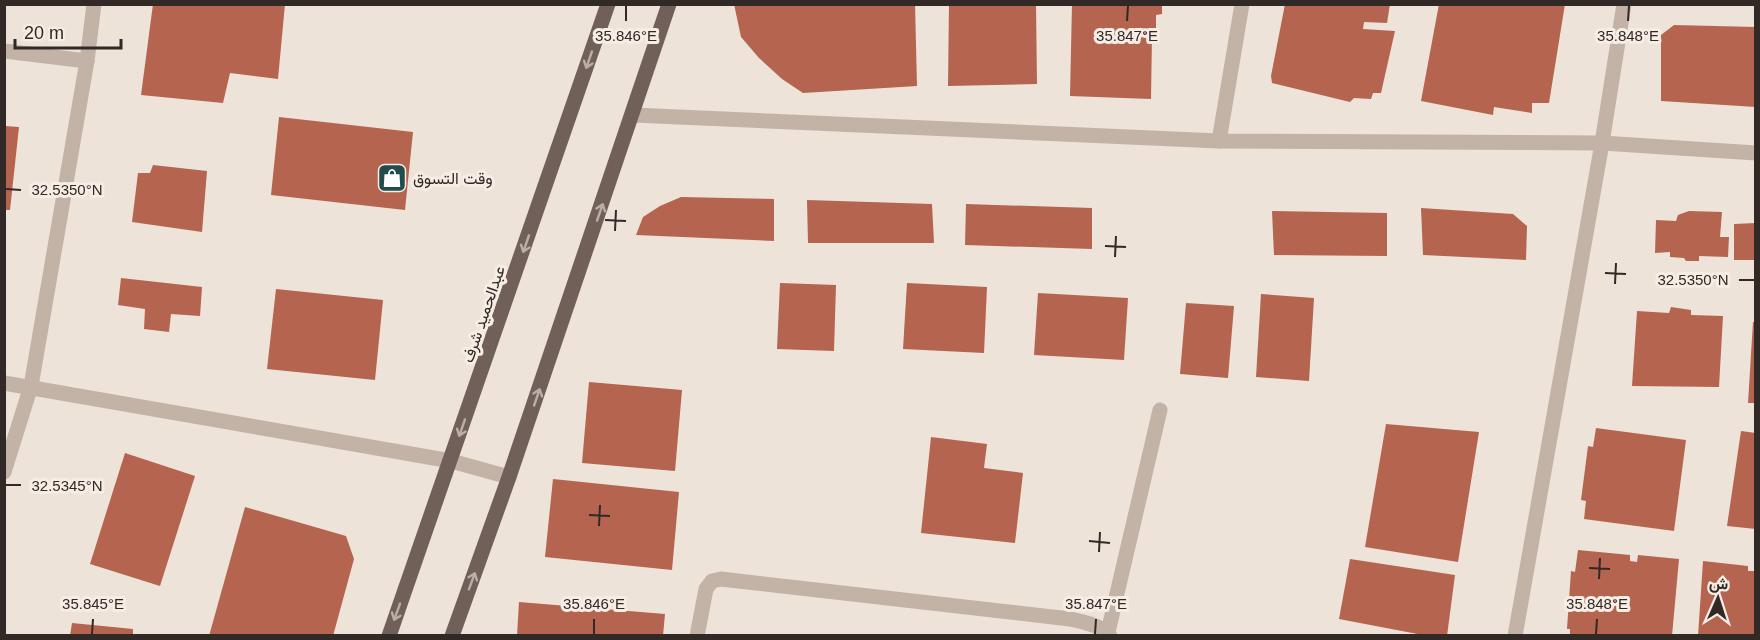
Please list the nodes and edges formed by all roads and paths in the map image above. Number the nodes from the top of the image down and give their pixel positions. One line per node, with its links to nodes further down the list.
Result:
1 (94, 4): 7 (street)
2 (609, 4): 15 (main road, عبدالحميد شرف, one-way to 15)
3 (669, 4): 8 (main road)
4 (1242, 4): 9 (street)
5 (1624, 4): 10 (street)
6 (4, 51): 7 (street)
7 (87, 61): 13 (street)
8 (633, 115): 9 (street); 17 (main road, one-way to 8)
9 (1219, 141): 10 (street)
10 (1602, 143): 11 (street); 22 (street)
11 (1755, 153)
12 (4, 383): 13 (street)
13 (31, 386): 15 (street); 16 (street)
14 (1160, 410): 18 (street)
15 (451, 461): 17 (street); 19 (main road, عبدالحميد شرف, one-way to 19)
16 (4, 472)
17 (510, 477): 20 (main road, one-way to 17)
18 (1109, 634): 21 (street)
19 (389, 636)
20 (452, 636)
21 (697, 636)
22 (1515, 636)

